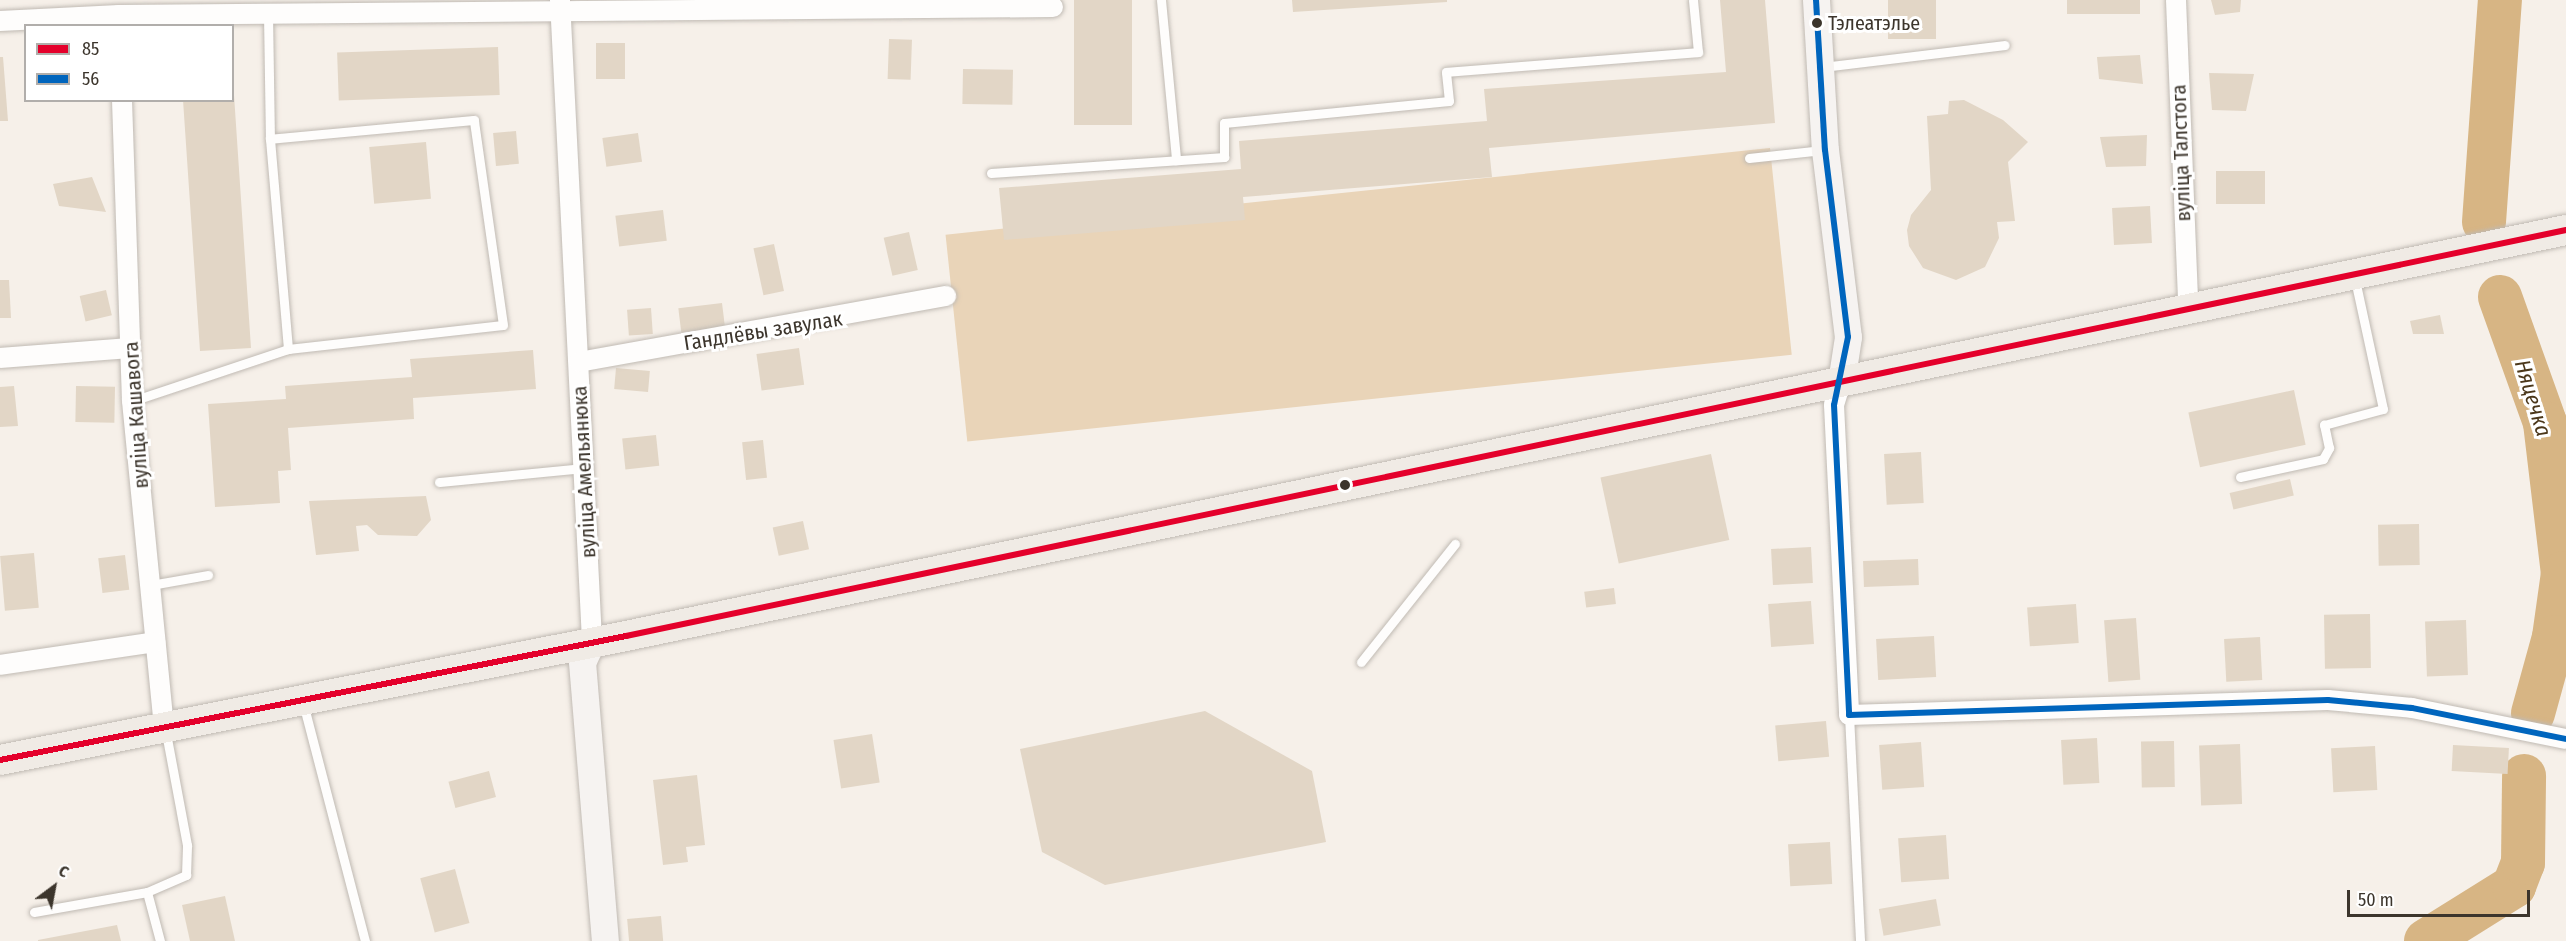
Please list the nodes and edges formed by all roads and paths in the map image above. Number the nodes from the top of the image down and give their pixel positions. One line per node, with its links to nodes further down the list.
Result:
1 (1161, 0): 17 (lane)
2 (1693, 0): 17 (lane)
3 (1816, 0): 12 (main road)
4 (2176, 0): 22 (street, вуліца Талстога)
5 (1053, 4): 7 (street)
6 (560, 5): 7 (street); 8 (street); 26 (street, вуліца Амельянюка)
7 (689, 5)
8 (268, 14): 9 (street); 14 (lane)
9 (119, 20): 10 (street)
10 (0, 21)
11 (2005, 45): 12 (lane)
12 (1820, 67): 15 (main road)
13 (122, 102): 23 (street, вуліца Кашавога)
14 (270, 139): 24 (lane); 24 (lane)
15 (1825, 150): 16 (lane); 27 (main road)
16 (1749, 158)
17 (1176, 159): 18 (lane)
18 (991, 173)
19 (2566, 230): 20 (main road)
20 (2353, 272): 22 (main road); 30 (lane)
21 (946, 296): 26 (street, Гандлёвы завулак)
22 (2188, 305): 27 (main road)
23 (130, 348): 25 (street); 28 (street, вуліца Кашавога)
24 (288, 349): 28 (lane)
25 (0, 358)
26 (579, 362): 29 (street, вуліца Амельянюка)
27 (1841, 382): 35 (main road); 40 (street)
28 (132, 401): 34 (street, вуліца Кашавога)
29 (584, 468): 31 (lane); 35 (street, вуліца Амельянюка)
30 (2240, 477)
31 (439, 482)
32 (1455, 544): 37 (lane)
33 (208, 575): 34 (lane)
34 (151, 585): 36 (street, вуліца Кашавога)
35 (592, 641): 39 (main road); 48 (main road, вуліца Амельянюка)
36 (155, 642): 38 (street); 41 (street, вуліца Кашавога)
37 (1361, 662)
38 (0, 665)
39 (302, 698): 41 (main road); 47 (lane)
40 (1849, 715): 42 (street); 49 (lane)
41 (164, 728): 43 (main road); 44 (lane)
42 (2566, 739)
43 (0, 760)
44 (147, 892): 45 (lane); 46 (lane)
45 (34, 912)
46 (160, 941)
47 (365, 941)
48 (605, 941)
49 (1860, 941)

